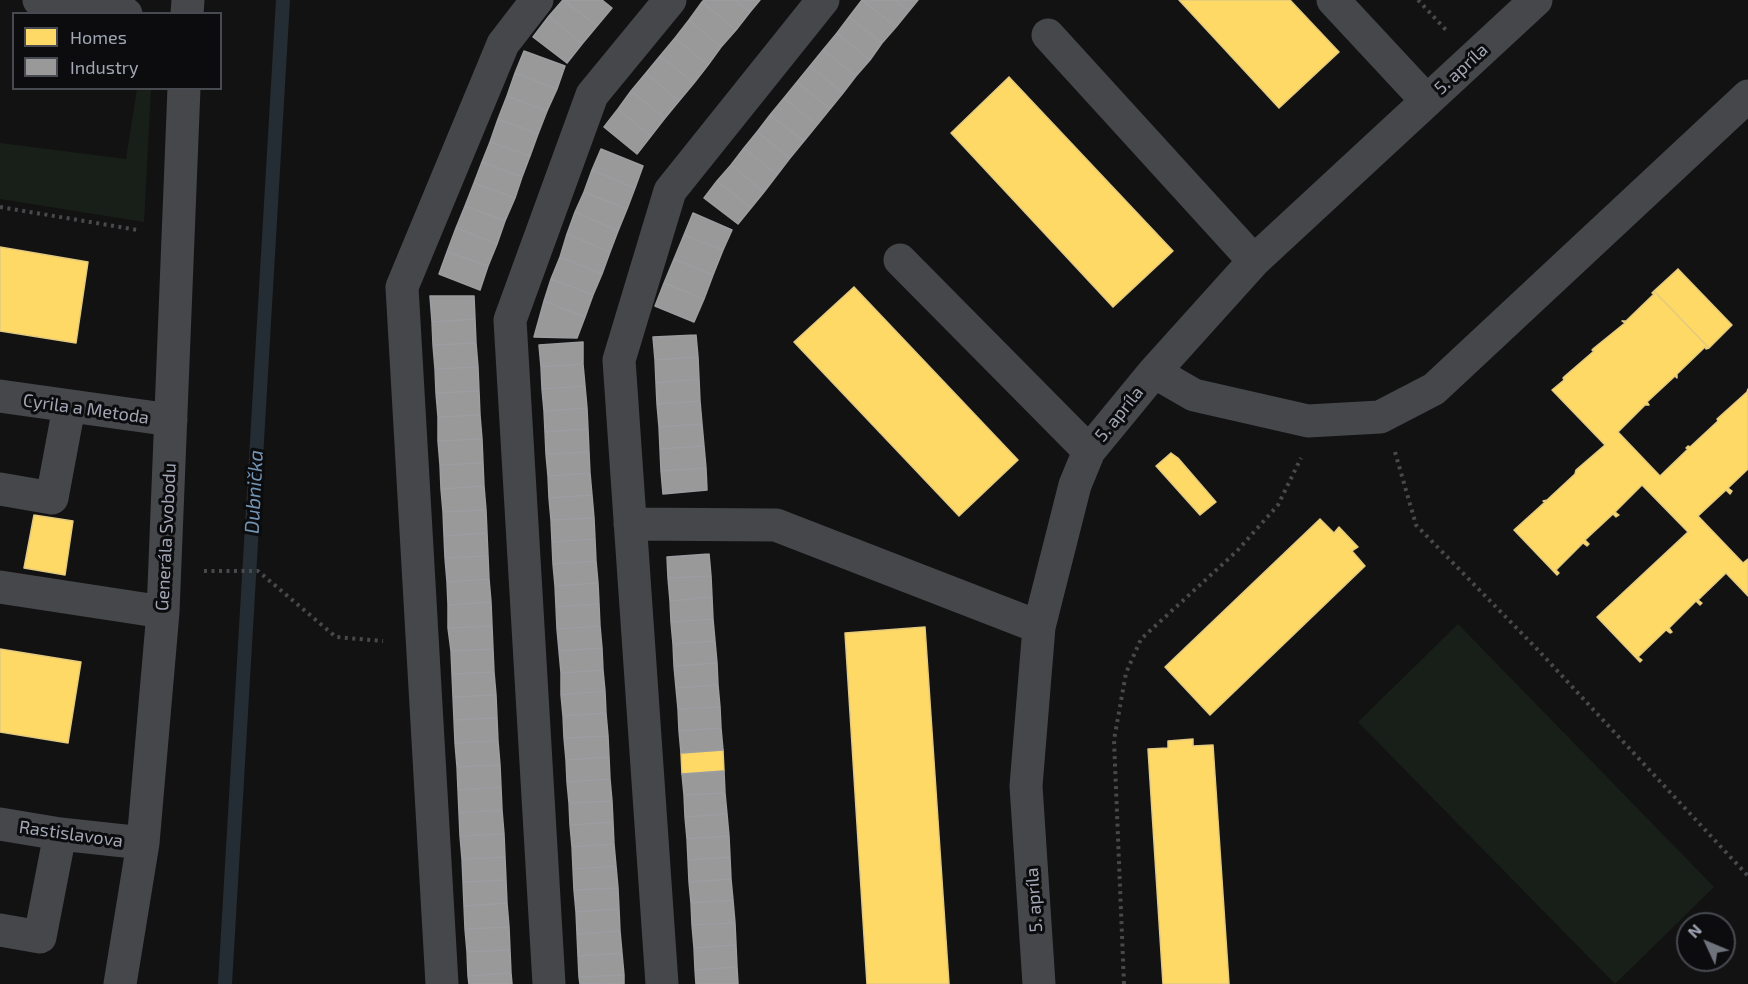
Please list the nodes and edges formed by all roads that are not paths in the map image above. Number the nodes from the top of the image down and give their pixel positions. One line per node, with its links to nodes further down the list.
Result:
1 (39, 0): 7 (street)
2 (537, 0): 29 (street)
3 (670, 0): 30 (street)
4 (823, 0): 20 (street)
5 (1333, 0): 11 (street)
6 (1536, 0): 11 (street, 5. apríla)
7 (114, 12)
8 (1048, 35): 13 (street)
9 (184, 90): 17 (street, Generála Svobodu)
10 (1748, 96): 14 (street)
11 (1427, 101): 13 (street, 5. apríla)
12 (900, 260): 18 (street)
13 (1254, 261): 14 (street, 5. apríla)
14 (1154, 372): 18 (street, 5. apríla)
15 (0, 396): 16 (street, Cyrila a Metoda)
16 (69, 407): 17 (street, Cyrila a Metoda); 19 (street)
17 (171, 420): 22 (street, Generála Svobodu)
18 (1089, 451): 23 (street, 5. apríla)
19 (0, 489)
20 (630, 524): 23 (street); 31 (street)
21 (0, 587): 22 (street)
22 (162, 612): 26 (street, Generála Svobodu)
23 (1039, 627): 32 (street, 5. apríla)
24 (0, 824): 25 (street, Rastislavova)
25 (60, 834): 26 (street, Rastislavova); 27 (street)
26 (143, 843): 28 (street, Generála Svobodu)
27 (0, 930)
28 (120, 984)
29 (442, 984)
30 (549, 984)
31 (662, 984)
32 (1039, 984)

